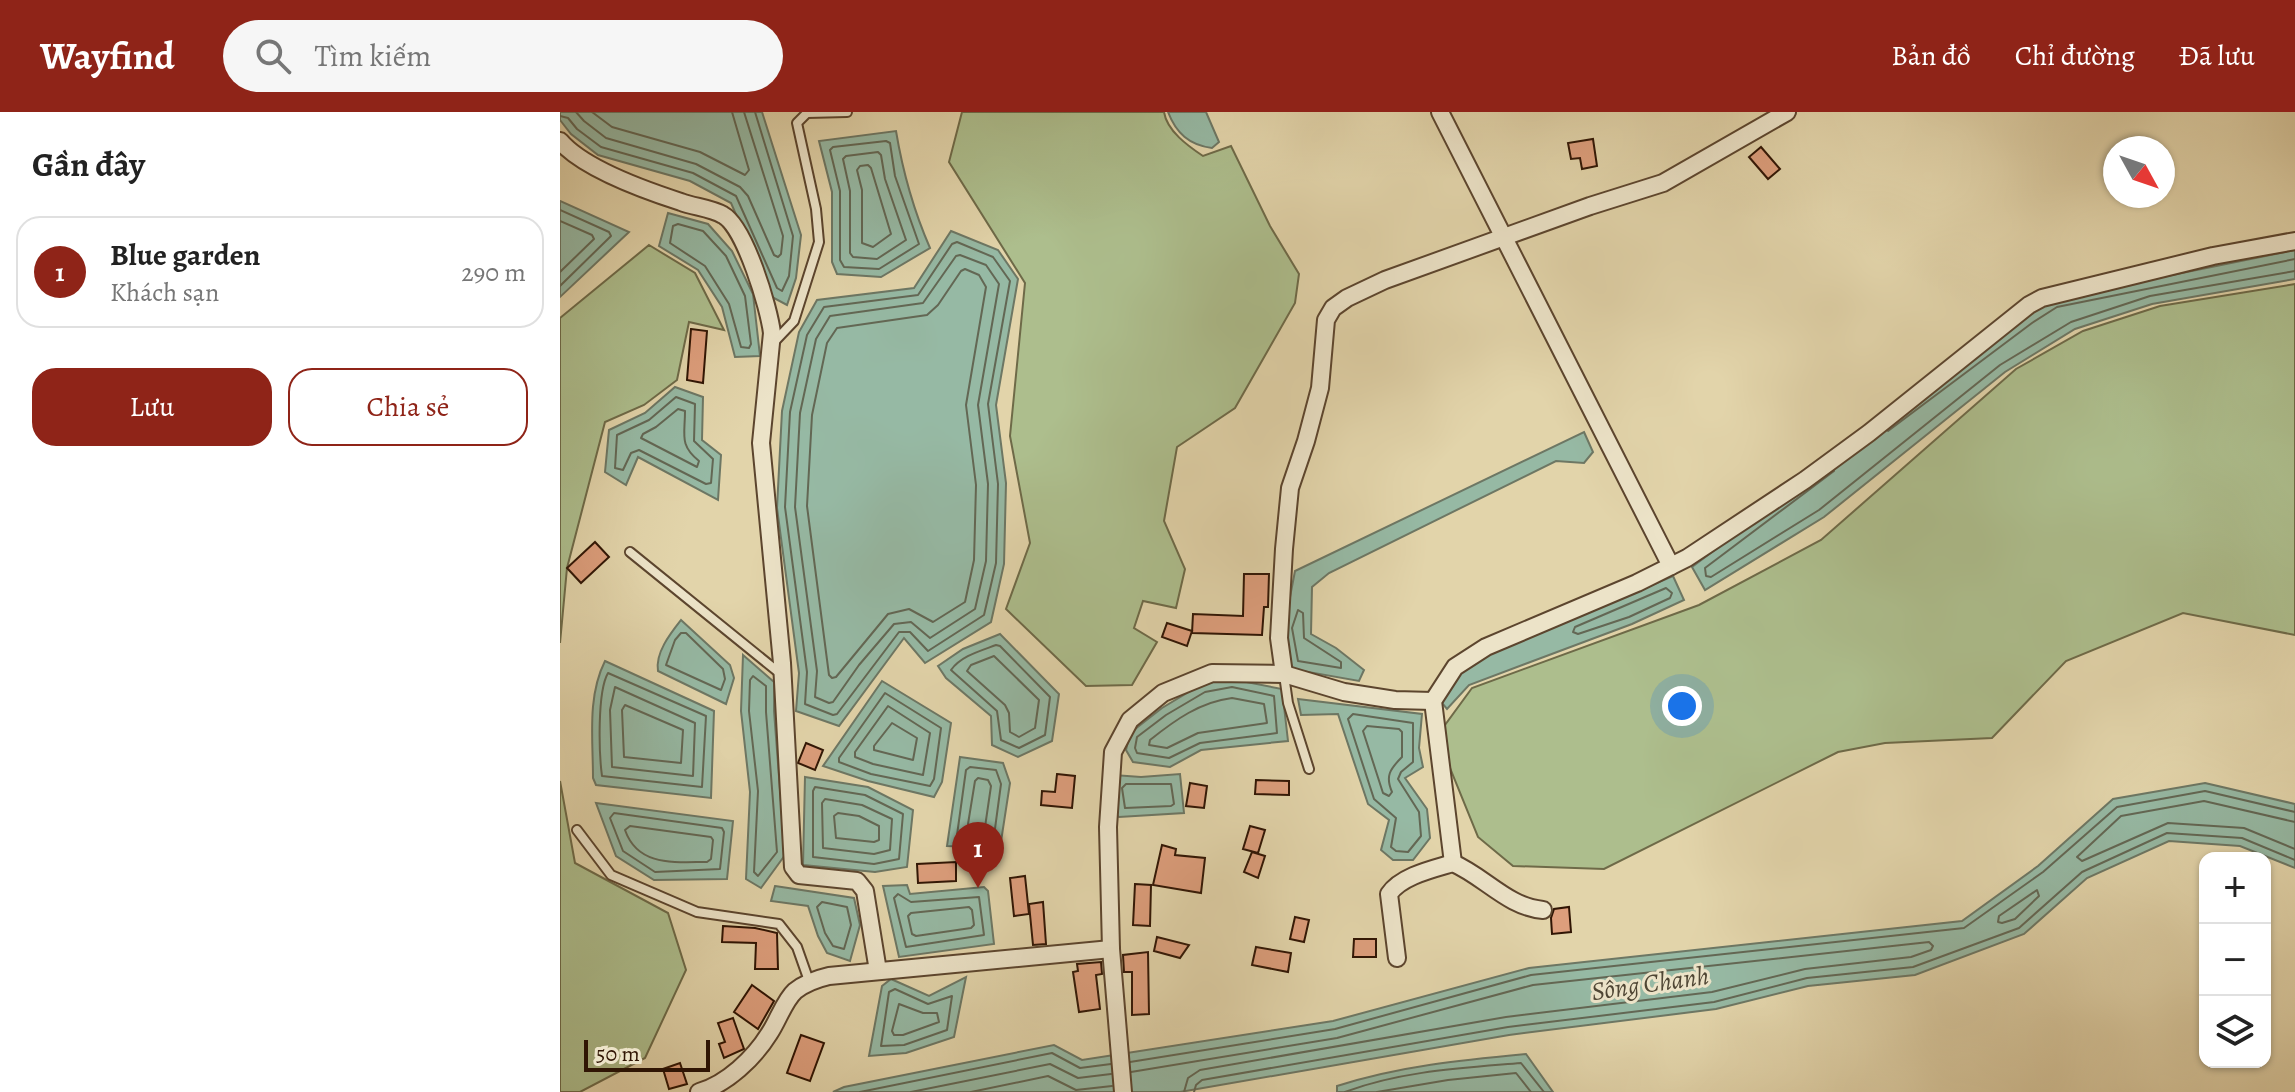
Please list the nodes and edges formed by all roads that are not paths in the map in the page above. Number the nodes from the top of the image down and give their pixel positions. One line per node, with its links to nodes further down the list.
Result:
1 (847, 112): 7 (lane)
2 (1440, 112): 5 (street)
3 (1787, 112): 5 (street)
4 (560, 141): 7 (street)
5 (1503, 239): 9 (street); 10 (street)
6 (2295, 241): 9 (street)
7 (771, 345): 11 (street)
8 (630, 552): 11 (lane)
9 (1671, 566): 12 (street)
10 (1284, 674): 12 (street); 13 (lane); 17 (street)
11 (783, 675): 19 (street)
12 (1433, 701): 15 (street)
13 (1309, 769)
14 (577, 830): 20 (lane)
15 (1453, 863): 16 (street); 18 (street)
16 (1543, 910)
17 (1111, 949): 19 (street); 22 (street)
18 (1397, 958)
19 (878, 971): 20 (street)
20 (809, 981): 21 (street)
21 (699, 1092)
22 (1123, 1092)

